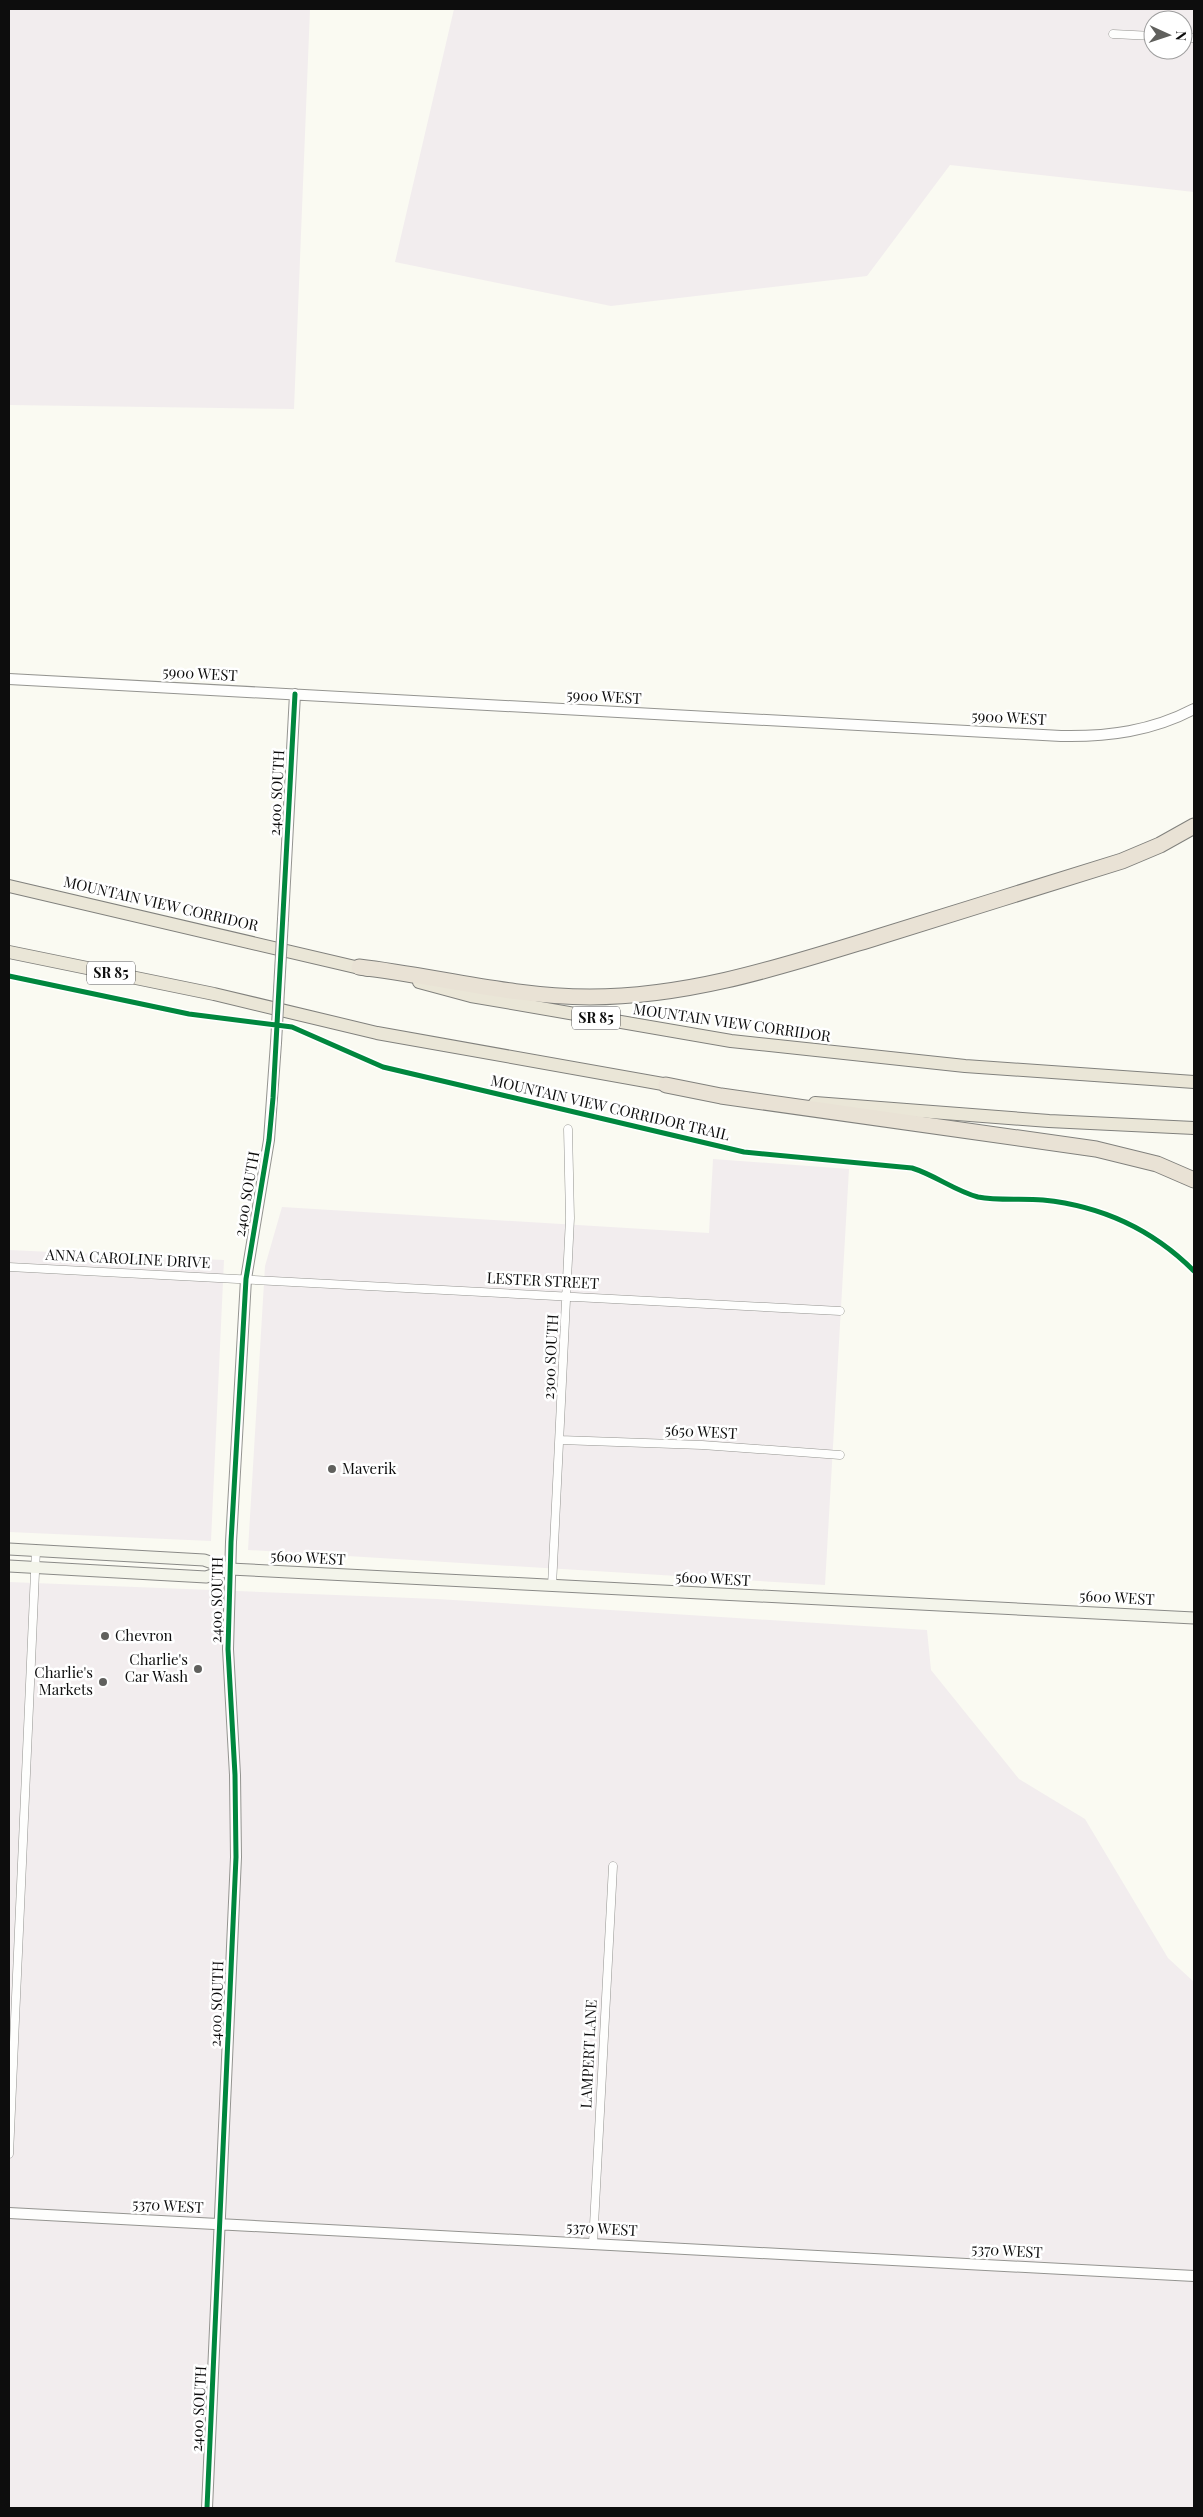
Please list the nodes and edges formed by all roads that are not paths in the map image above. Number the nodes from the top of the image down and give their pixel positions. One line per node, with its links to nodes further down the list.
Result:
1 (1112, 34): 2 (street)
2 (1143, 36)
3 (9, 679): 4 (street, 5900 WEST)
4 (295, 694): 5 (street, 5900 WEST); 16 (street, 2400 SOUTH, bridge)
5 (1194, 709)
6 (1194, 826): 9 (highway)
7 (9, 886): 9 (highway, MOUNTAIN VIEW CORRIDOR / SR 85)
8 (9, 952): 11 (highway, SR 85)
9 (359, 967): 10 (highway, MOUNTAIN VIEW CORRIDOR / SR 85)
10 (1194, 1082)
11 (666, 1085): 12 (highway, SR 85); 14 (highway)
12 (1194, 1128)
13 (568, 1129): 17 (street, 2300 SOUTH)
14 (1194, 1180)
15 (9, 1267): 16 (street, ANNA CAROLINE DRIVE)
16 (246, 1279): 17 (street, LESTER STREET); 25 (street, 2400 SOUTH)
17 (568, 1297): 18 (street, LESTER STREET); 19 (street, 2300 SOUTH)
18 (840, 1311)
19 (560, 1440): 20 (street, 5650 WEST); 26 (street, 2300 SOUTH)
20 (840, 1455)
21 (9, 1549): 22 (main road, 5600 WEST)
22 (36, 1550): 24 (street); 25 (main road, 5600 WEST)
23 (9, 1566): 24 (main road, 5600 WEST)
24 (36, 1567): 25 (main road, 5600 WEST); 29 (street)
25 (230, 1569): 26 (main road, 5600 WEST); 31 (street, 2400 SOUTH)
26 (552, 1586): 27 (main road, 5600 WEST)
27 (1194, 1618)
28 (613, 1866): 32 (street, LAMPERT LANE)
29 (9, 2154)
30 (9, 2213): 31 (street, 5370 WEST)
31 (220, 2224): 32 (street, 5370 WEST); 34 (street, 2400 SOUTH)
32 (593, 2244): 33 (street, 5370 WEST)
33 (1194, 2276)
34 (207, 2508)

